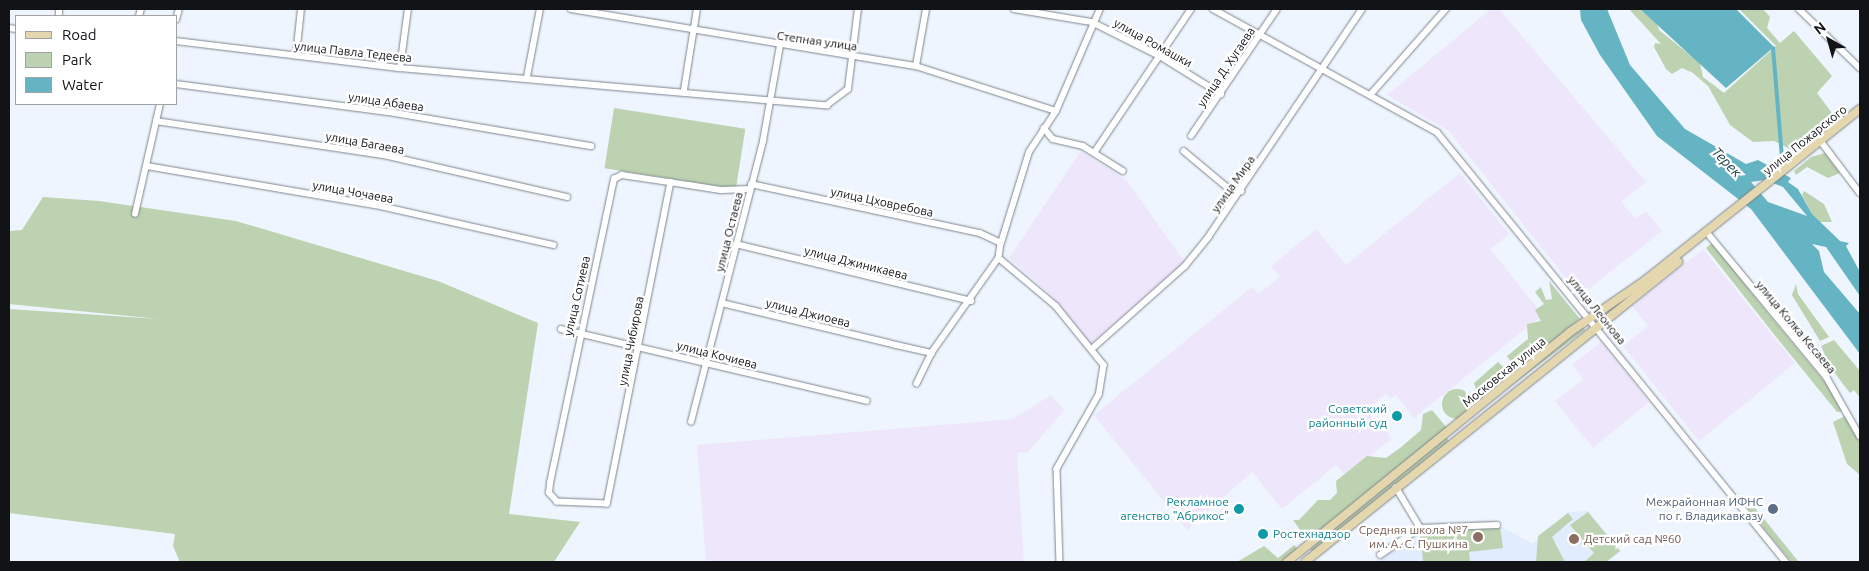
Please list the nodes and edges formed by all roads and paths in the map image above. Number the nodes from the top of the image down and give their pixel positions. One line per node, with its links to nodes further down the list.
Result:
1 (301, 9): 21 (street)
2 (408, 9): 25 (street)
3 (540, 9): 28 (street)
4 (571, 9): 17 (street, Степная улица)
5 (697, 9): 17 (street)
6 (858, 9): 22 (street)
7 (926, 9): 24 (street)
8 (1014, 9): 16 (street, улица Ромашки)
9 (1100, 9): 16 (street)
10 (1191, 9): 23 (street)
11 (1213, 9): 18 (street, улица Леонова)
12 (1277, 9): 18 (street, улица Д. Хугаева)
13 (1362, 9): 26 (street, улица Мира)
14 (1446, 9): 32 (street)
15 (1803, 10): 27 (street)
16 (1092, 22): 23 (street, улица Ромашки); 36 (street)
17 (692, 30): 20 (street, Степная улица); 30 (street)
18 (1259, 36): 26 (street, улица Леонова); 31 (street, улица Д. Хугаева)
19 (178, 41): 21 (street, улица Павла Тедеева)
20 (780, 46): 22 (street, Степная улица); 33 (street, улица Остаева)
21 (296, 56): 25 (street, улица Павла Тедеева)
22 (852, 56): 24 (street, Степная улица); 33 (street, улица Павла Тедеева)
23 (1160, 56): 31 (street, улица Ромашки); 44 (street)
24 (916, 66): 36 (street, Степная улица)
25 (400, 68): 28 (street, улица Павла Тедеева)
26 (1324, 68): 32 (street, улица Леонова); 50 (street, улица Мира)
27 (1860, 68)
28 (527, 77): 30 (street, улица Павла Тедеева)
29 (178, 84): 42 (street, улица Абаева)
30 (684, 90): 33 (street, улица Павла Тедеева)
31 (1221, 94): 40 (street, улица Д. Хугаева)
32 (1370, 94): 62 (street, улица Леонова)
33 (771, 100): 49 (street, улица Остаева)
34 (160, 105): 38 (street)
35 (1860, 109): 45 (main road, улица Пожарского)
36 (1056, 111): 39 (street)
37 (1860, 115): 41 (main road, улица Пожарского)
38 (156, 121): 46 (street); 52 (street, улица Багаева)
39 (1044, 128): 44 (street); 58 (street)
40 (1192, 136)
41 (1823, 144): 45 (main road, улица Пожарского); 51 (street)
42 (591, 146)
43 (1184, 151): 50 (street)
44 (1094, 153): 47 (street)
45 (1800, 160): 53 (main road, улица Пожарского)
46 (147, 166): 54 (street); 57 (street, улица Чочаева)
47 (1122, 171)
48 (672, 182): 49 (street, улица Сотиева); 65 (street, улица Сотиева); 66 (street, улица Чибирова)
49 (750, 187): 56 (street, улица Остаева); 58 (street, улица Цховребова)
50 (1240, 191): 67 (street, улица Мира)
51 (1860, 193)
52 (567, 197)
53 (1741, 208): 55 (main road, Московская улица); 62 (main road, Московская улица)
54 (135, 214)
55 (1710, 236): 63 (main road, Московская улица); 73 (street, улица Колка Кесаева)
56 (736, 244): 60 (street, улица Джиникаева); 61 (street, улица Остаева)
57 (554, 246)
58 (1001, 247): 59 (street)
59 (999, 258): 60 (street); 67 (street)
60 (971, 302): 68 (street)
61 (722, 303): 68 (street, улица Джиоева); 69 (street, улица Остаева)
62 (1591, 319): 63 (street, улица Леонова); 80 (main road, Московская улица)
63 (1598, 326): 74 (main road, Московская улица); 82 (street, улица Леонова)
64 (562, 329): 65 (street, улица Кочиева)
65 (581, 333): 66 (street, улица Кочиева); 75 (street, улица Сотиева)
66 (641, 346): 69 (street, улица Кочиева); 75 (street, улица Чибирова)
67 (1094, 347): 79 (street)
68 (932, 353): 70 (street)
69 (706, 363): 71 (street, улица Кочиева); 72 (street, улица Остаева)
70 (917, 384)
71 (867, 401)
72 (691, 422)
73 (1860, 436)
74 (1396, 488): 77 (street); 81 (main road, Московская улица)
75 (607, 504)
76 (1497, 525): 77 (street)
77 (1420, 528): 78 (street)
78 (1380, 555)
79 (1060, 562)
80 (1287, 562)
81 (1305, 562)
82 (1786, 562)

